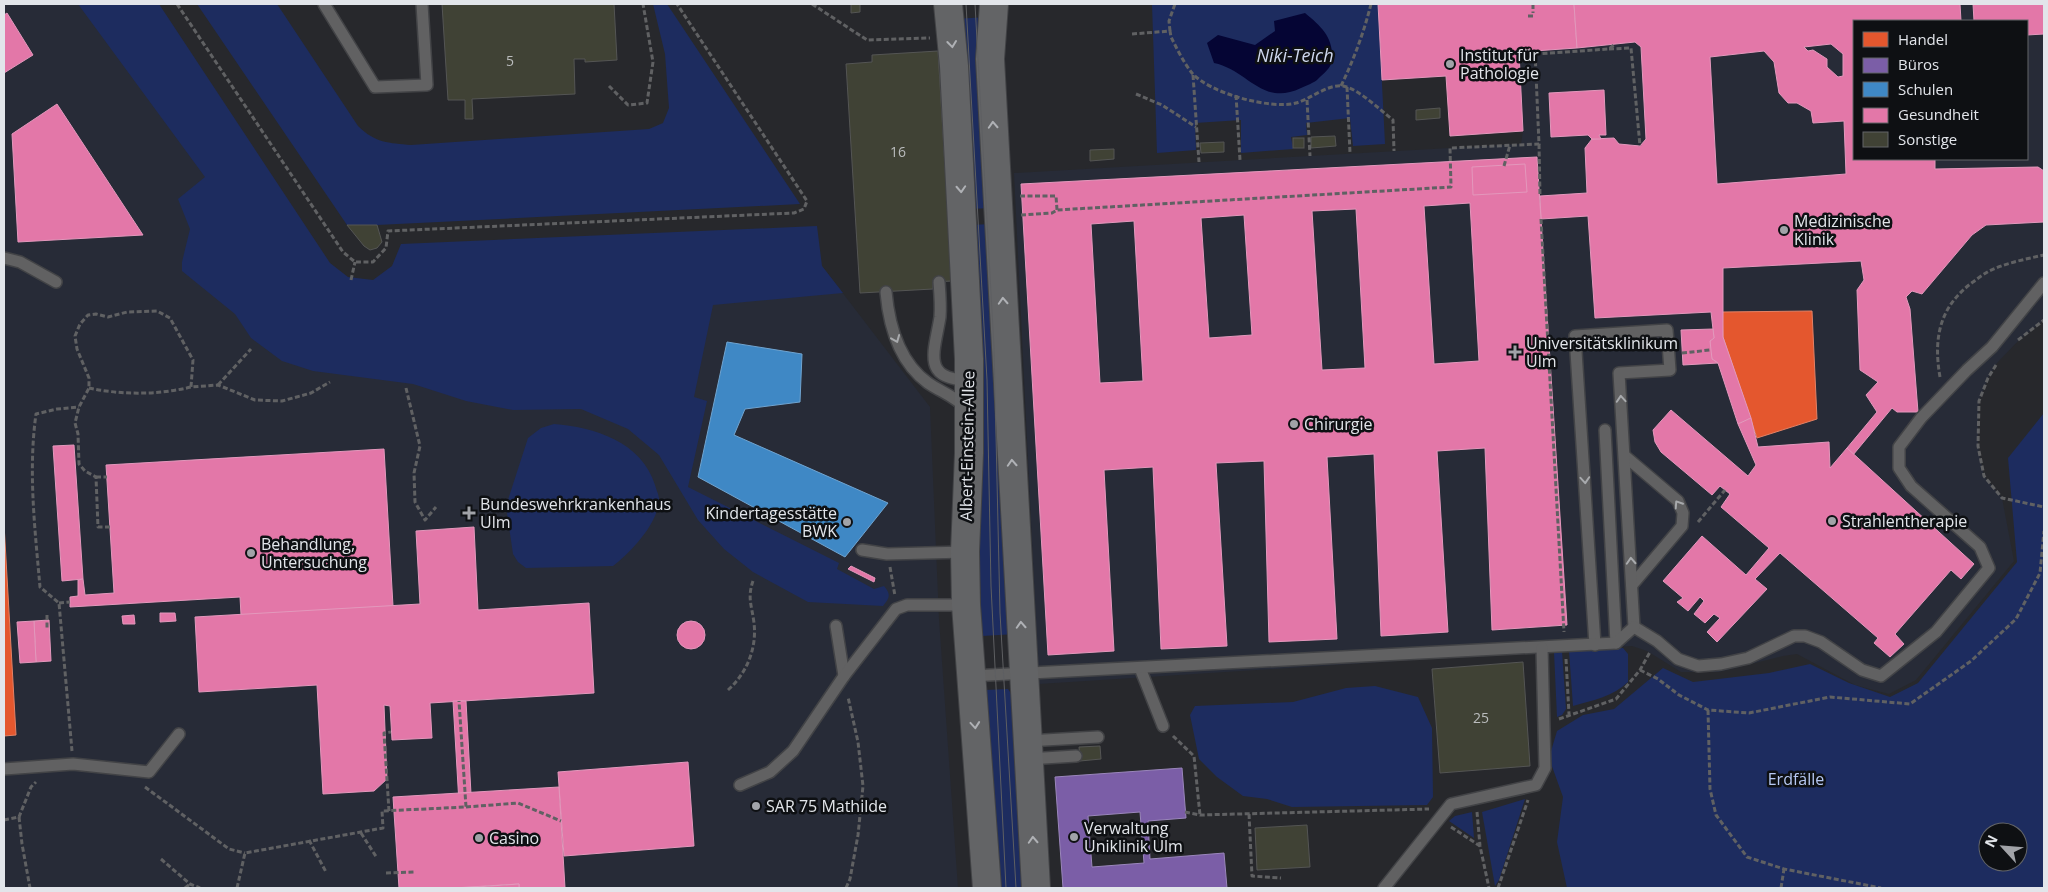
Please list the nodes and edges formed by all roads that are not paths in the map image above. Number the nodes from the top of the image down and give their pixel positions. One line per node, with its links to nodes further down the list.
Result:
1 (324, 4): 2 (lane)
2 (422, 4)
3 (948, 4): 10 (street, Albert-Einstein-Allee, one-way to 10)
4 (994, 4): 24 (street, one-way to 4)
5 (4, 258): 6 (lane)
6 (56, 282)
7 (939, 282): 10 (lane)
8 (2044, 283): 19 (lane)
9 (886, 292): 11 (lane, one-way to 11)
10 (969, 380): 11 (street, Albert-Einstein-Allee)
11 (970, 415): 15 (street, Albert-Einstein-Allee)
12 (1604, 430): 20 (lane)
13 (1626, 457): 16 (lane, one-way to 13); 16 (lane, one-way to 13); 21 (lane, one-way to 21)
14 (862, 550): 15 (lane)
15 (965, 552): 17 (street, Albert-Einstein-Allee)
16 (1632, 585): 19 (lane)
17 (966, 605): 25 (lane); 26 (street, Albert-Einstein-Allee)
18 (836, 626): 25 (lane)
19 (1634, 627): 20 (lane)
20 (1616, 643): 21 (lane)
21 (1595, 644): 22 (lane)
22 (1542, 648): 23 (lane); 36 (lane)
23 (1140, 668): 24 (lane); 27 (lane)
24 (1024, 674): 26 (lane); 30 (street)
25 (844, 676): 33 (lane)
26 (970, 676): 34 (street, Albert-Einstein-Allee, one-way to 34)
27 (1163, 726)
28 (179, 734): 32 (lane)
29 (1098, 737): 30 (lane)
30 (1028, 750): 31 (lane); 35 (street, one-way to 30)
31 (1076, 756)
32 (4, 769)
33 (740, 785)
34 (987, 888)
35 (1036, 888)
36 (1384, 888)

